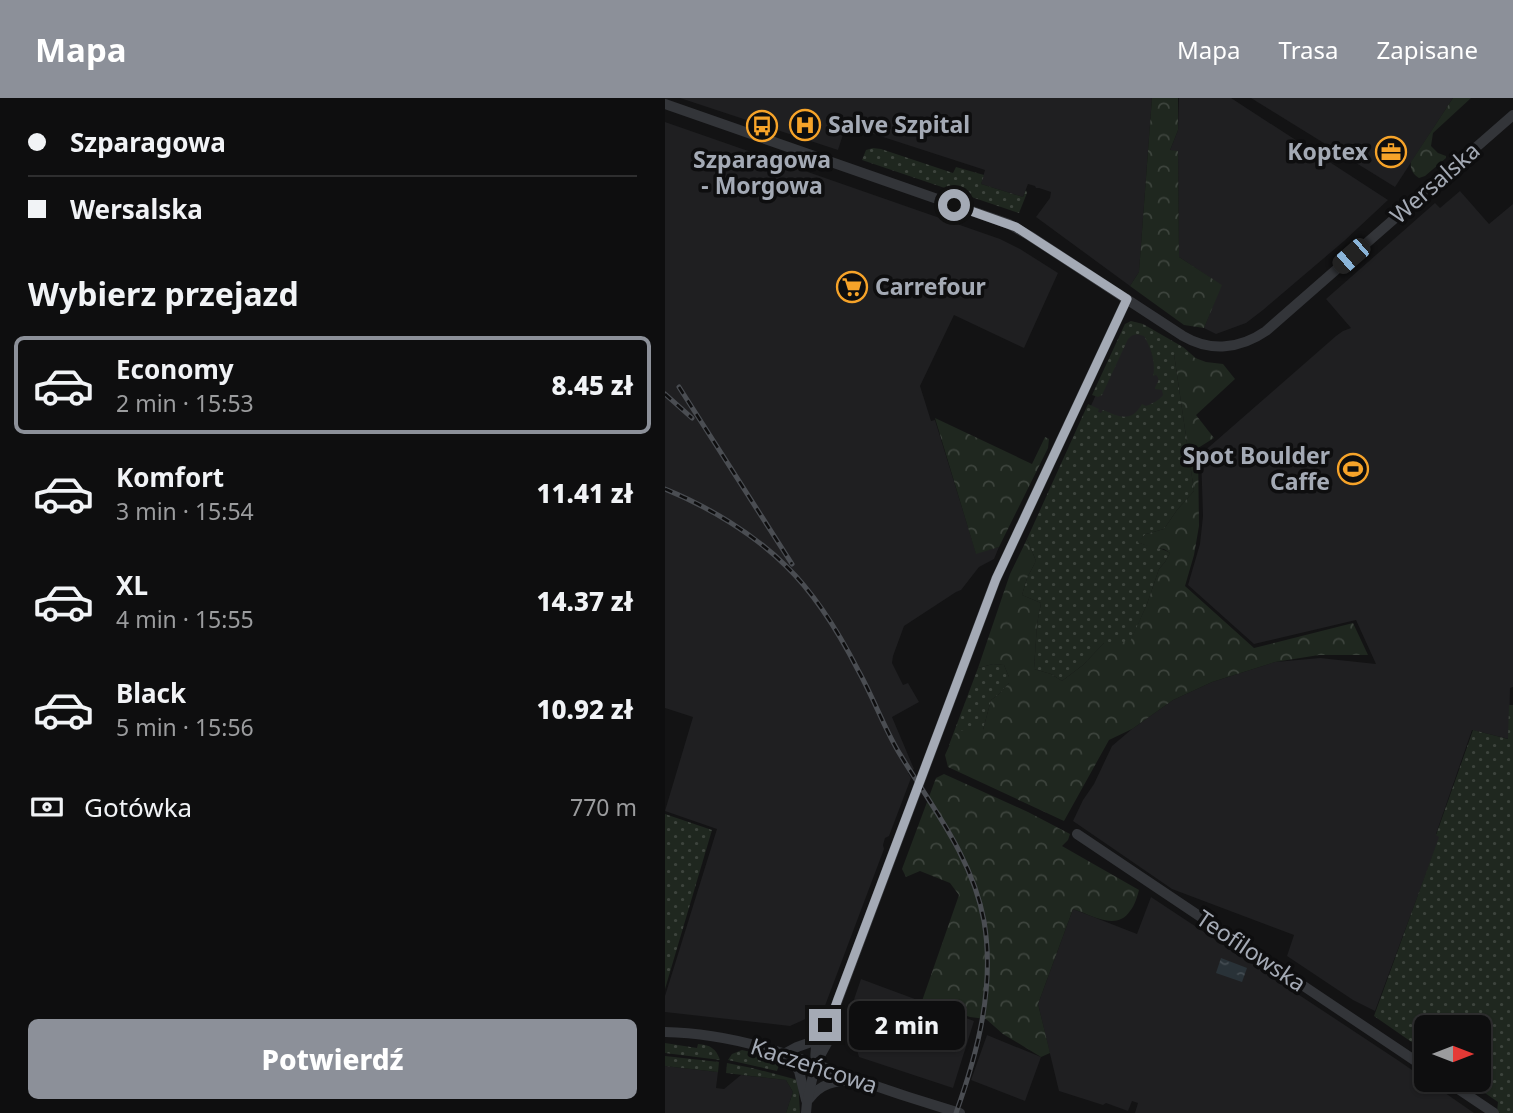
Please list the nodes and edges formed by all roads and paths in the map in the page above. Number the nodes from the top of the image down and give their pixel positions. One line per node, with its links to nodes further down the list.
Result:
1 (665, 104): 3 (street, Wersalska)
2 (1513, 115): 3 (street, Wersalska)
3 (1127, 299): 5 (street)
4 (1077, 834): 9 (street, Teofilowska)
5 (833, 1013): 7 (street); 10 (street)
6 (665, 1032): 8 (street, Kaczeńcowa)
7 (817, 1040): 8 (street); 10 (street)
8 (786, 1053): 10 (street, Kaczeńcowa); 13 (street)
9 (1414, 1060)
10 (816, 1063): 11 (street, Kaczeńcowa); 13 (street)
11 (859, 1080): 13 (street); 14 (street, Kaczeńcowa)
12 (1463, 1092): 15 (street)
13 (806, 1107)
14 (954, 1112)
15 (1494, 1113)

